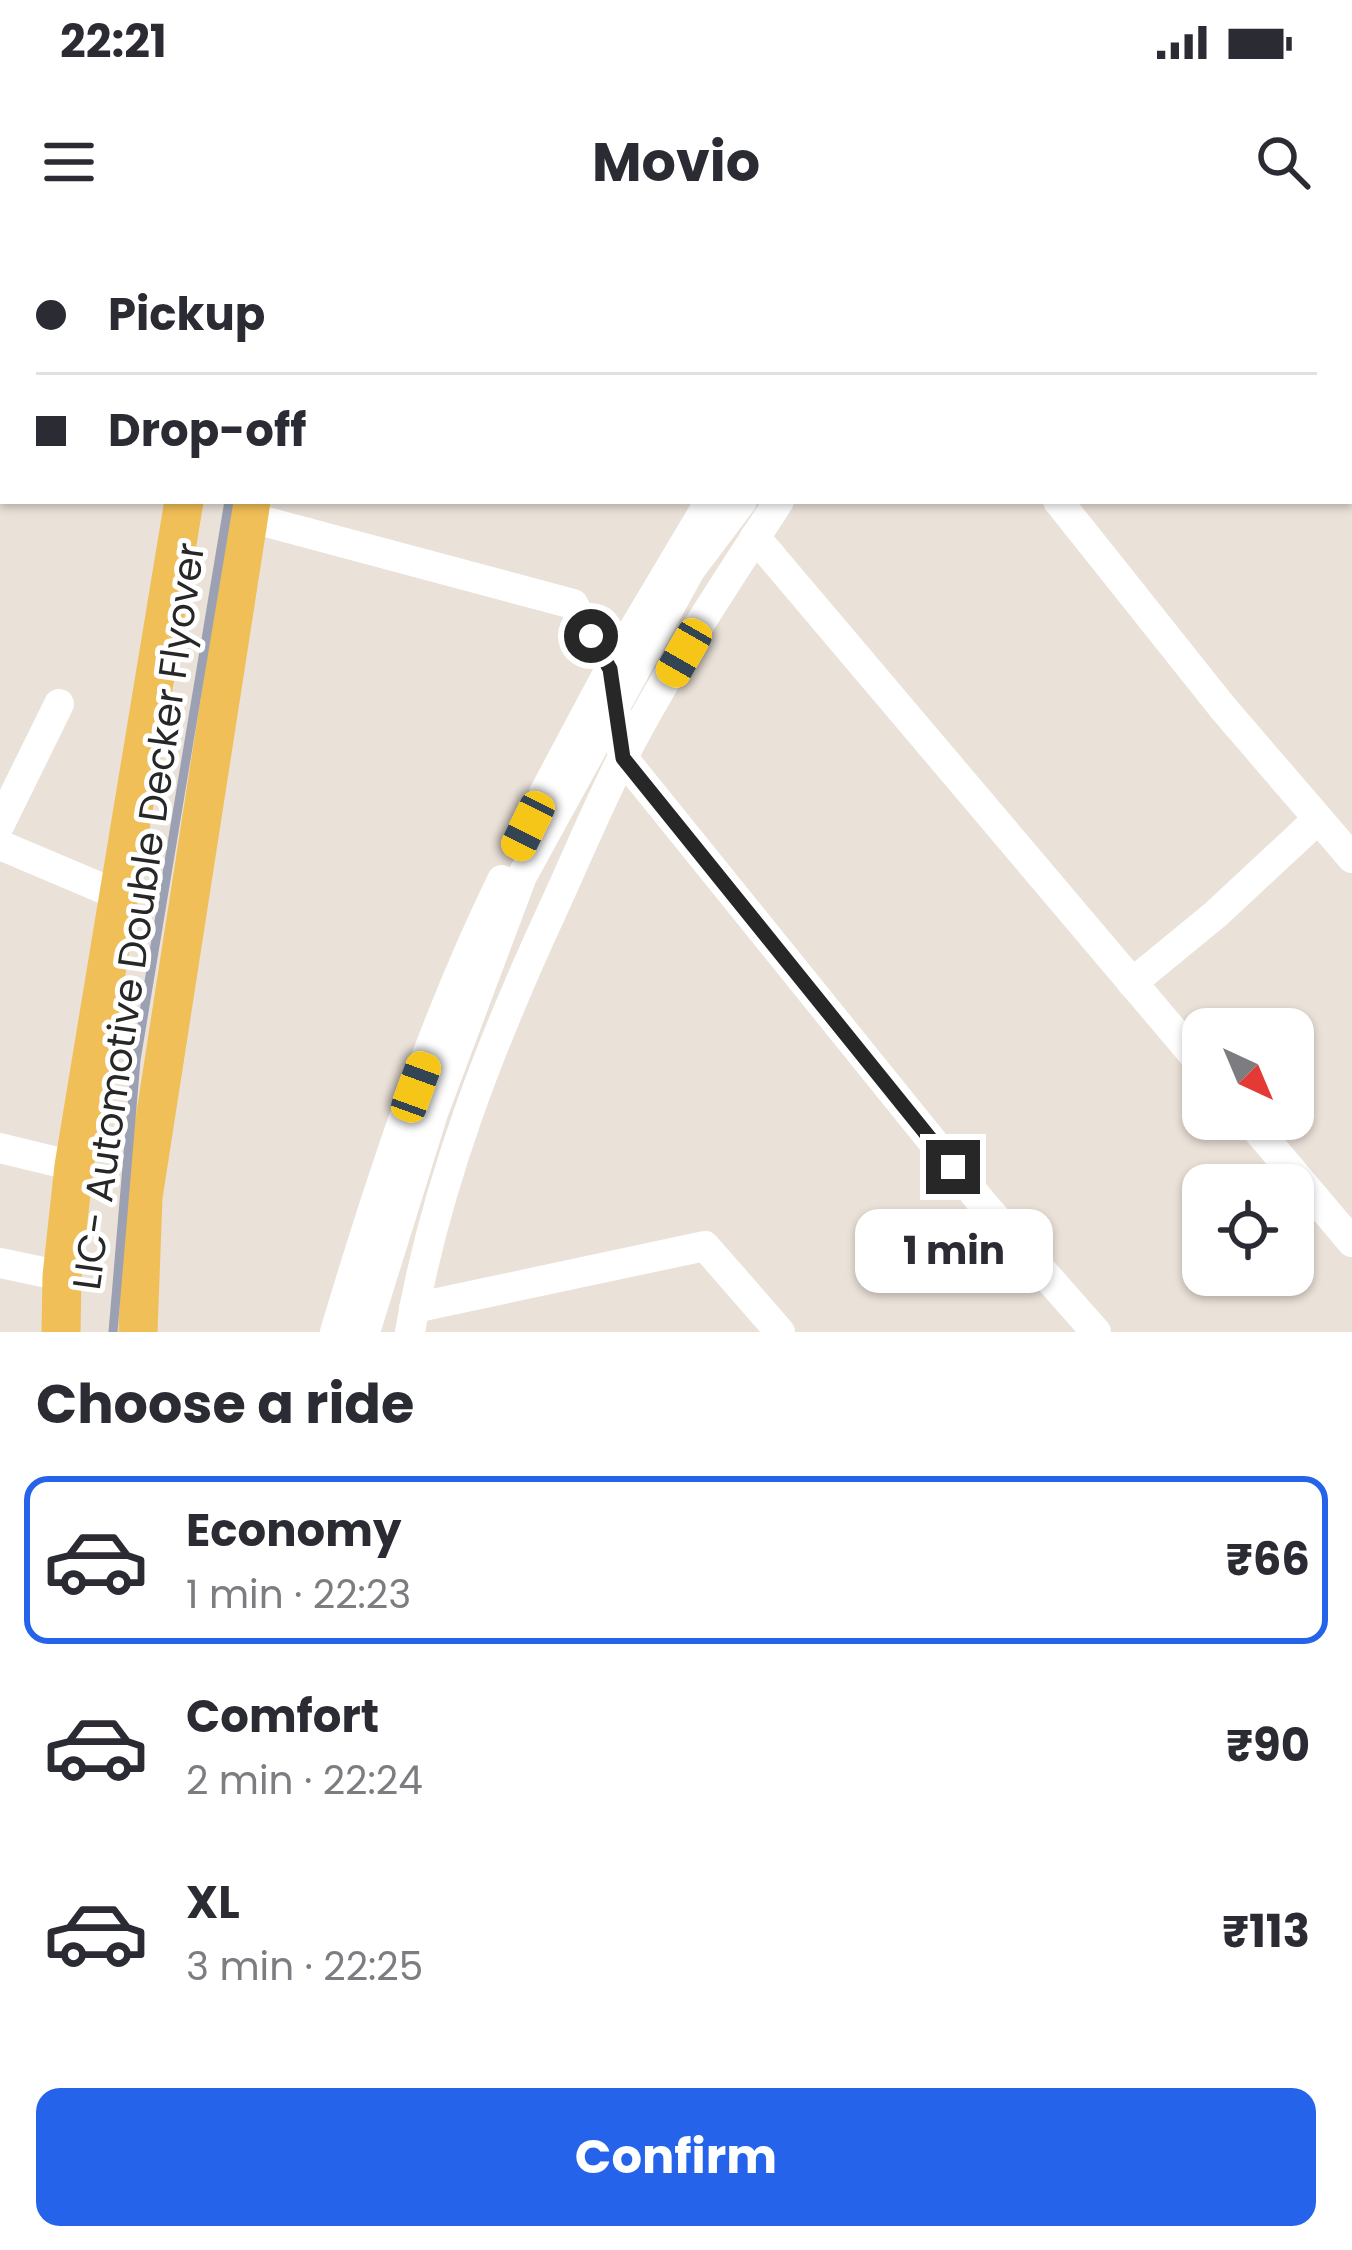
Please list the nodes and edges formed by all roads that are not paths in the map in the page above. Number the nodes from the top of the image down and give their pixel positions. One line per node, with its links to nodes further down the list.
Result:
1 (183, 504): 16 (main road)
2 (198, 504): 27 (main road, LIC- Automotive Double Decker Flyover)
3 (708, 504): 9 (street)
4 (740, 504): 31 (street)
5 (777, 504): 8 (street)
6 (1060, 504): 12 (street)
7 (246, 506): 9 (street); 28 (main road, LIC- Automotive Double Decker Flyover); 29 (main road)
8 (755, 537): 11 (street); 17 (street)
9 (610, 669): 11 (street); 30 (street)
10 (59, 704): 13 (street)
11 (623, 758): 25 (street); 33 (street)
12 (1318, 819): 15 (street); 17 (street)
13 (0, 824)
14 (0, 844): 16 (street)
15 (1352, 858)
16 (101, 888): 21 (main road)
17 (1132, 983): 18 (street)
18 (1182, 1041)
19 (1266, 1140): 22 (street)
20 (0, 1148): 21 (street)
21 (64, 1164): 24 (main road)
22 (1352, 1242)
23 (0, 1263): 24 (street)
24 (48, 1273): 26 (main road)
25 (412, 1320): 32 (street)
26 (61, 1332)
27 (82, 1332)
28 (125, 1332)
29 (138, 1332)
30 (335, 1332)
31 (364, 1332)
32 (780, 1332)
33 (1096, 1332)

